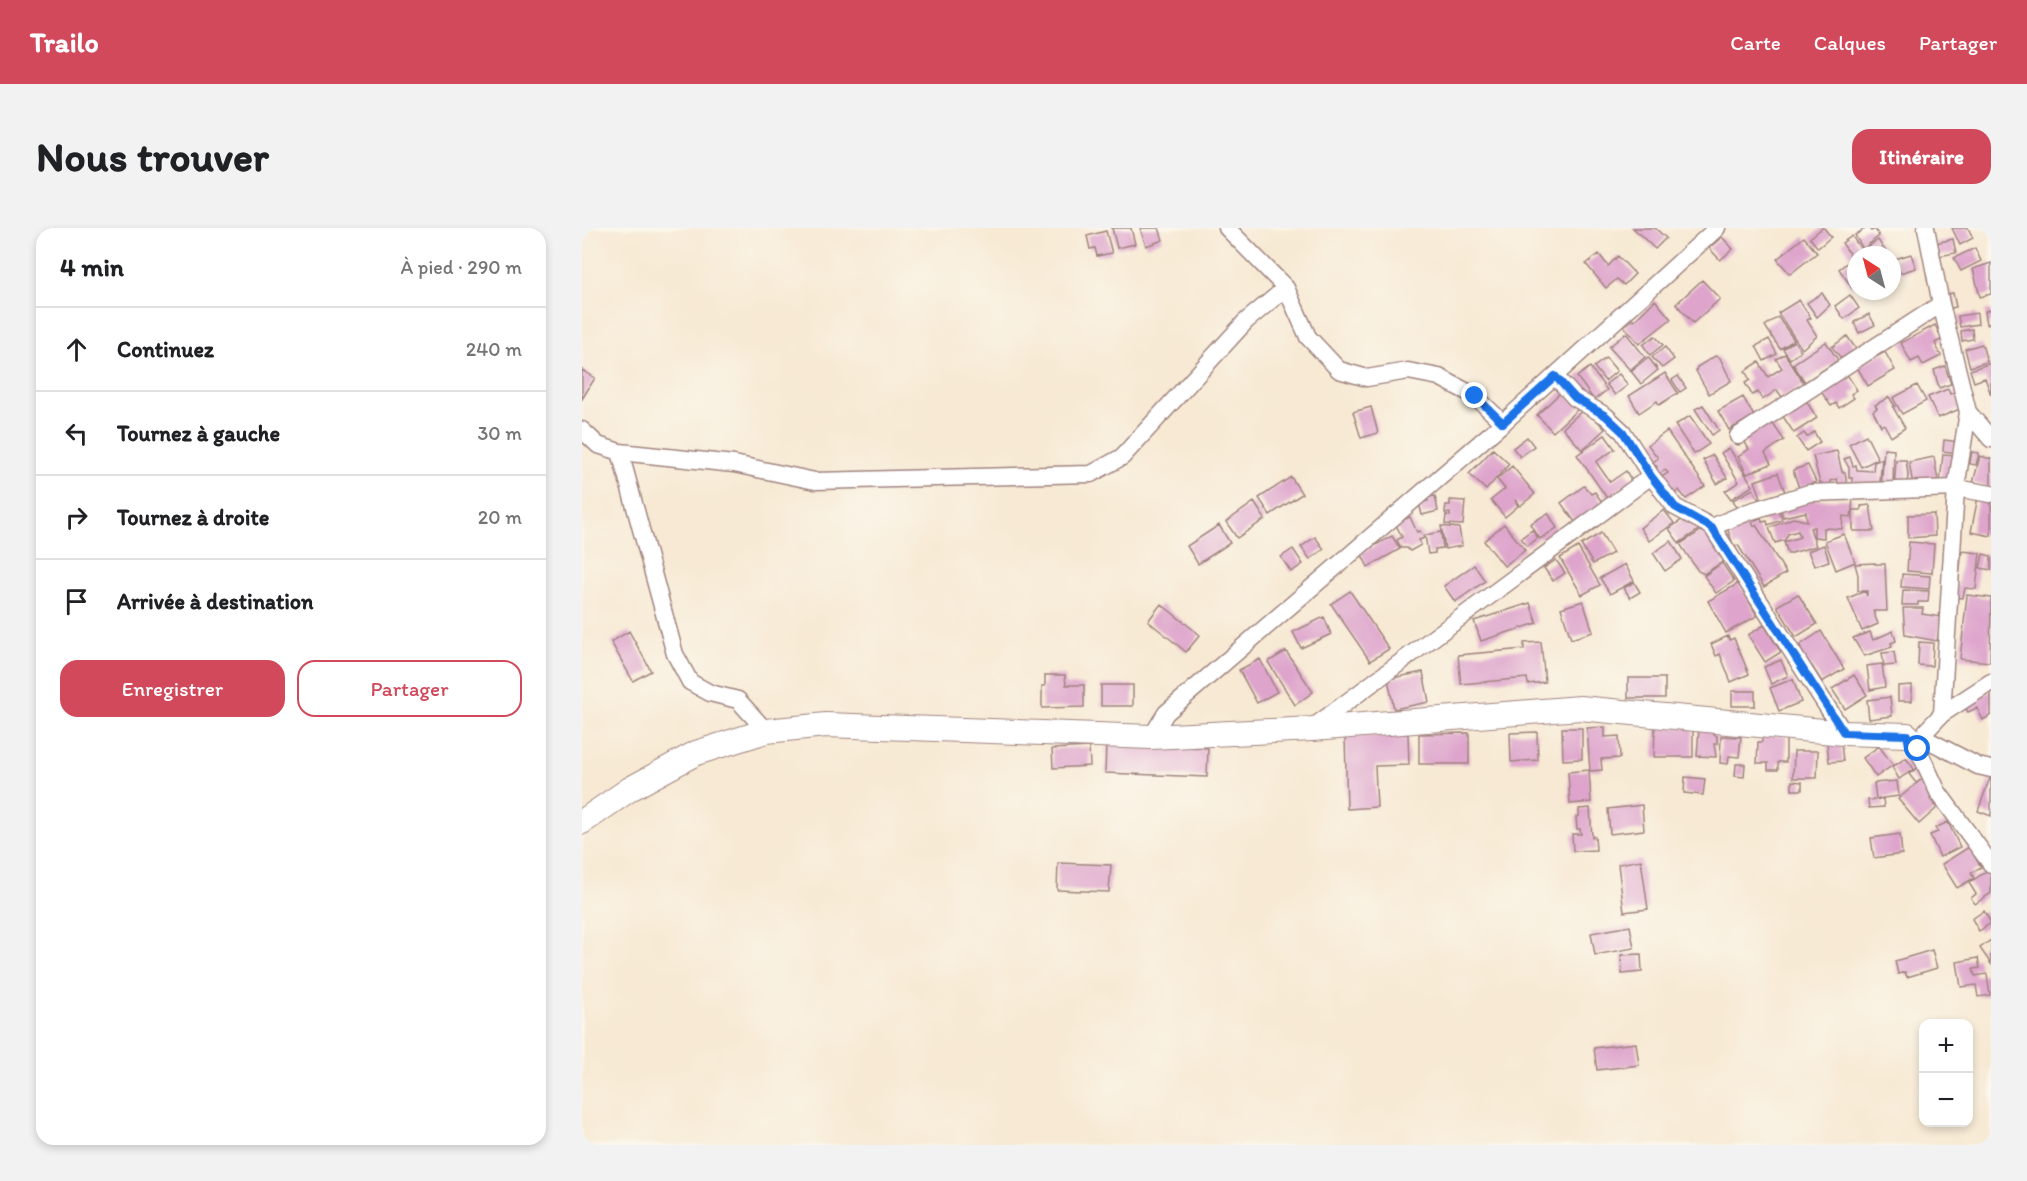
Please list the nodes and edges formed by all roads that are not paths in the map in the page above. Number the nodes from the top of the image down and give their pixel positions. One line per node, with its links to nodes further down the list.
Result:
1 (1227, 228): 4 (street)
2 (1717, 228): 6 (street)
3 (1926, 228): 5 (street)
4 (1286, 288): 8 (street); 12 (street)
5 (1941, 304): 7 (street); 10 (street)
6 (1555, 376): 8 (street); 13 (street)
7 (1968, 412): 11 (street); 14 (street)
8 (1503, 423): 22 (street)
9 (582, 430): 12 (street)
10 (1738, 436)
11 (1991, 439)
12 (620, 452): 20 (street)
13 (1651, 476): 16 (street); 19 (street)
14 (1956, 488): 15 (street); 16 (street); 18 (street)
15 (1991, 494)
16 (1712, 528): 21 (street)
17 (1991, 682): 18 (street)
18 (1942, 714): 23 (street)
19 (1312, 729): 21 (street); 22 (street)
20 (766, 731): 22 (street); 25 (street)
21 (1844, 733): 23 (street)
22 (1151, 737)
23 (1920, 739): 24 (street); 26 (street)
24 (1991, 769)
25 (582, 822)
26 (1991, 864)

